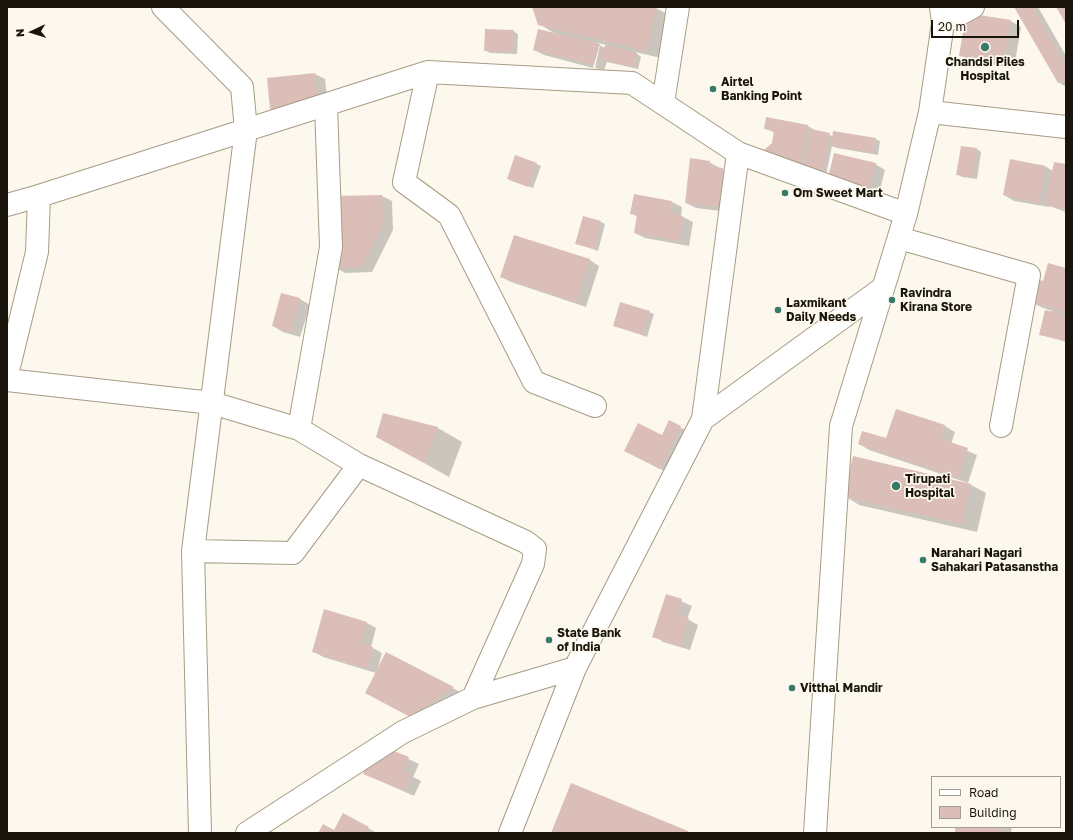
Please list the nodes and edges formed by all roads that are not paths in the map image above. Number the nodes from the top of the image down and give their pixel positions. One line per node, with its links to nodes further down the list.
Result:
1 (163, 7): 10 (street)
2 (678, 7): 6 (street)
3 (973, 7): 4 (street)
4 (942, 15): 8 (street)
5 (428, 72): 6 (street); 7 (street); 20 (street)
6 (663, 103): 11 (street)
7 (326, 105): 10 (street); 23 (street)
8 (930, 112): 9 (street); 14 (street)
9 (1066, 127)
10 (246, 130): 12 (street); 19 (street)
11 (738, 153): 14 (street); 21 (street)
12 (39, 196): 13 (street); 17 (street)
13 (7, 205)
14 (906, 214): 15 (street)
15 (899, 238): 16 (street); 22 (street)
16 (883, 288): 21 (street); 31 (street)
17 (7, 375)
18 (7, 380): 19 (street)
19 (212, 403): 23 (street); 25 (street)
20 (595, 406)
21 (703, 419): 26 (street)
22 (1001, 426)
23 (299, 429): 24 (street)
24 (359, 465): 25 (street); 27 (street)
25 (193, 551): 28 (street)
26 (575, 668): 27 (street); 30 (street)
27 (473, 698): 29 (street)
28 (200, 833)
29 (247, 833)
30 (510, 833)
31 (815, 833)

